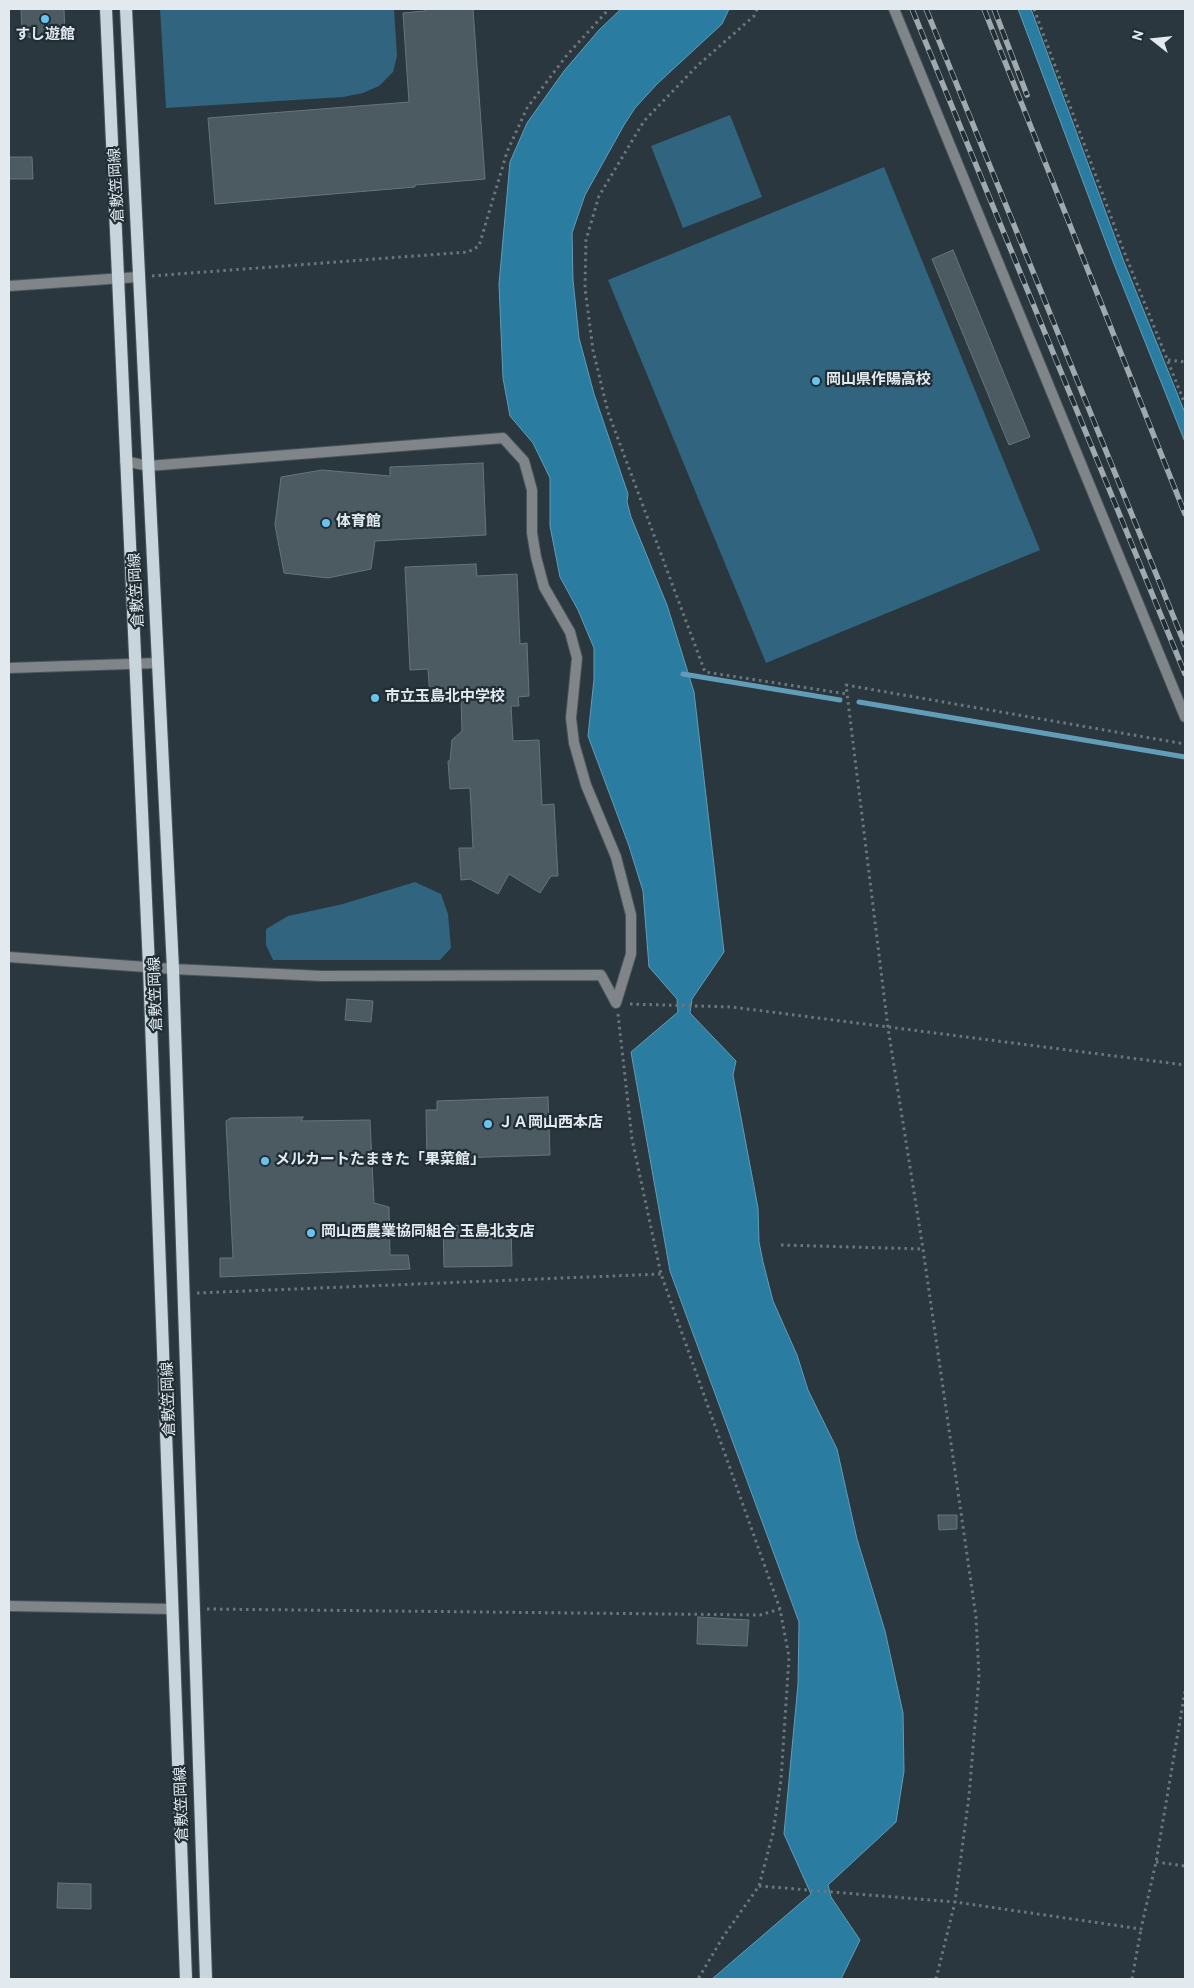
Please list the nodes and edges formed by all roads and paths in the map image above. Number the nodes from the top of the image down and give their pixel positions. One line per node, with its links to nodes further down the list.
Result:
1 (106, 9): 7 (main road, 倉敷笠岡線)
2 (126, 9): 8 (main road, 倉敷笠岡線)
3 (609, 9): 8 (path)
4 (757, 9): 18 (path)
5 (894, 9): 19 (street)
6 (1034, 9): 10 (path)
7 (117, 278): 8 (street); 9 (street); 13 (main road, 倉敷笠岡線)
8 (138, 278): 14 (main road, 倉敷笠岡線)
9 (9, 286)
10 (1168, 360): 11 (path); 12 (path)
11 (1185, 362)
12 (1185, 404)
13 (125, 462): 14 (street); 16 (main road, 倉敷笠岡線)
14 (148, 466): 15 (main road, 倉敷笠岡線); 24 (street)
15 (158, 663): 16 (street); 23 (main road, 倉敷笠岡線)
16 (135, 664): 17 (street); 22 (main road, 倉敷笠岡線)
17 (9, 668)
18 (846, 694): 20 (path); 25 (path)
19 (1185, 717)
20 (1185, 744)
21 (9, 957): 22 (street)
22 (149, 967): 23 (street); 32 (main road, 倉敷笠岡線)
23 (173, 969): 24 (street); 30 (main road, 倉敷笠岡線)
24 (616, 1003): 25 (path); 29 (path)
25 (888, 1028): 26 (path); 28 (path)
26 (1185, 1065)
27 (781, 1245): 28 (path)
28 (923, 1249): 39 (path)
29 (661, 1274): 30 (path); 34 (path)
30 (183, 1293): 33 (main road, 倉敷笠岡線)
31 (9, 1606): 32 (street)
32 (171, 1609): 41 (main road, 倉敷笠岡線)
33 (192, 1609): 34 (path); 42 (main road, 倉敷笠岡線)
34 (780, 1609): 38 (path)
35 (1185, 1691): 36 (path)
36 (1156, 1862): 37 (path); 40 (path)
37 (1185, 1866)
38 (759, 1886): 39 (path); 43 (path)
39 (955, 1902): 40 (path); 44 (path)
40 (1141, 1929): 45 (path)
41 (186, 1979)
42 (206, 1979)
43 (698, 1979)
44 (936, 1979)
45 (1132, 1979)

